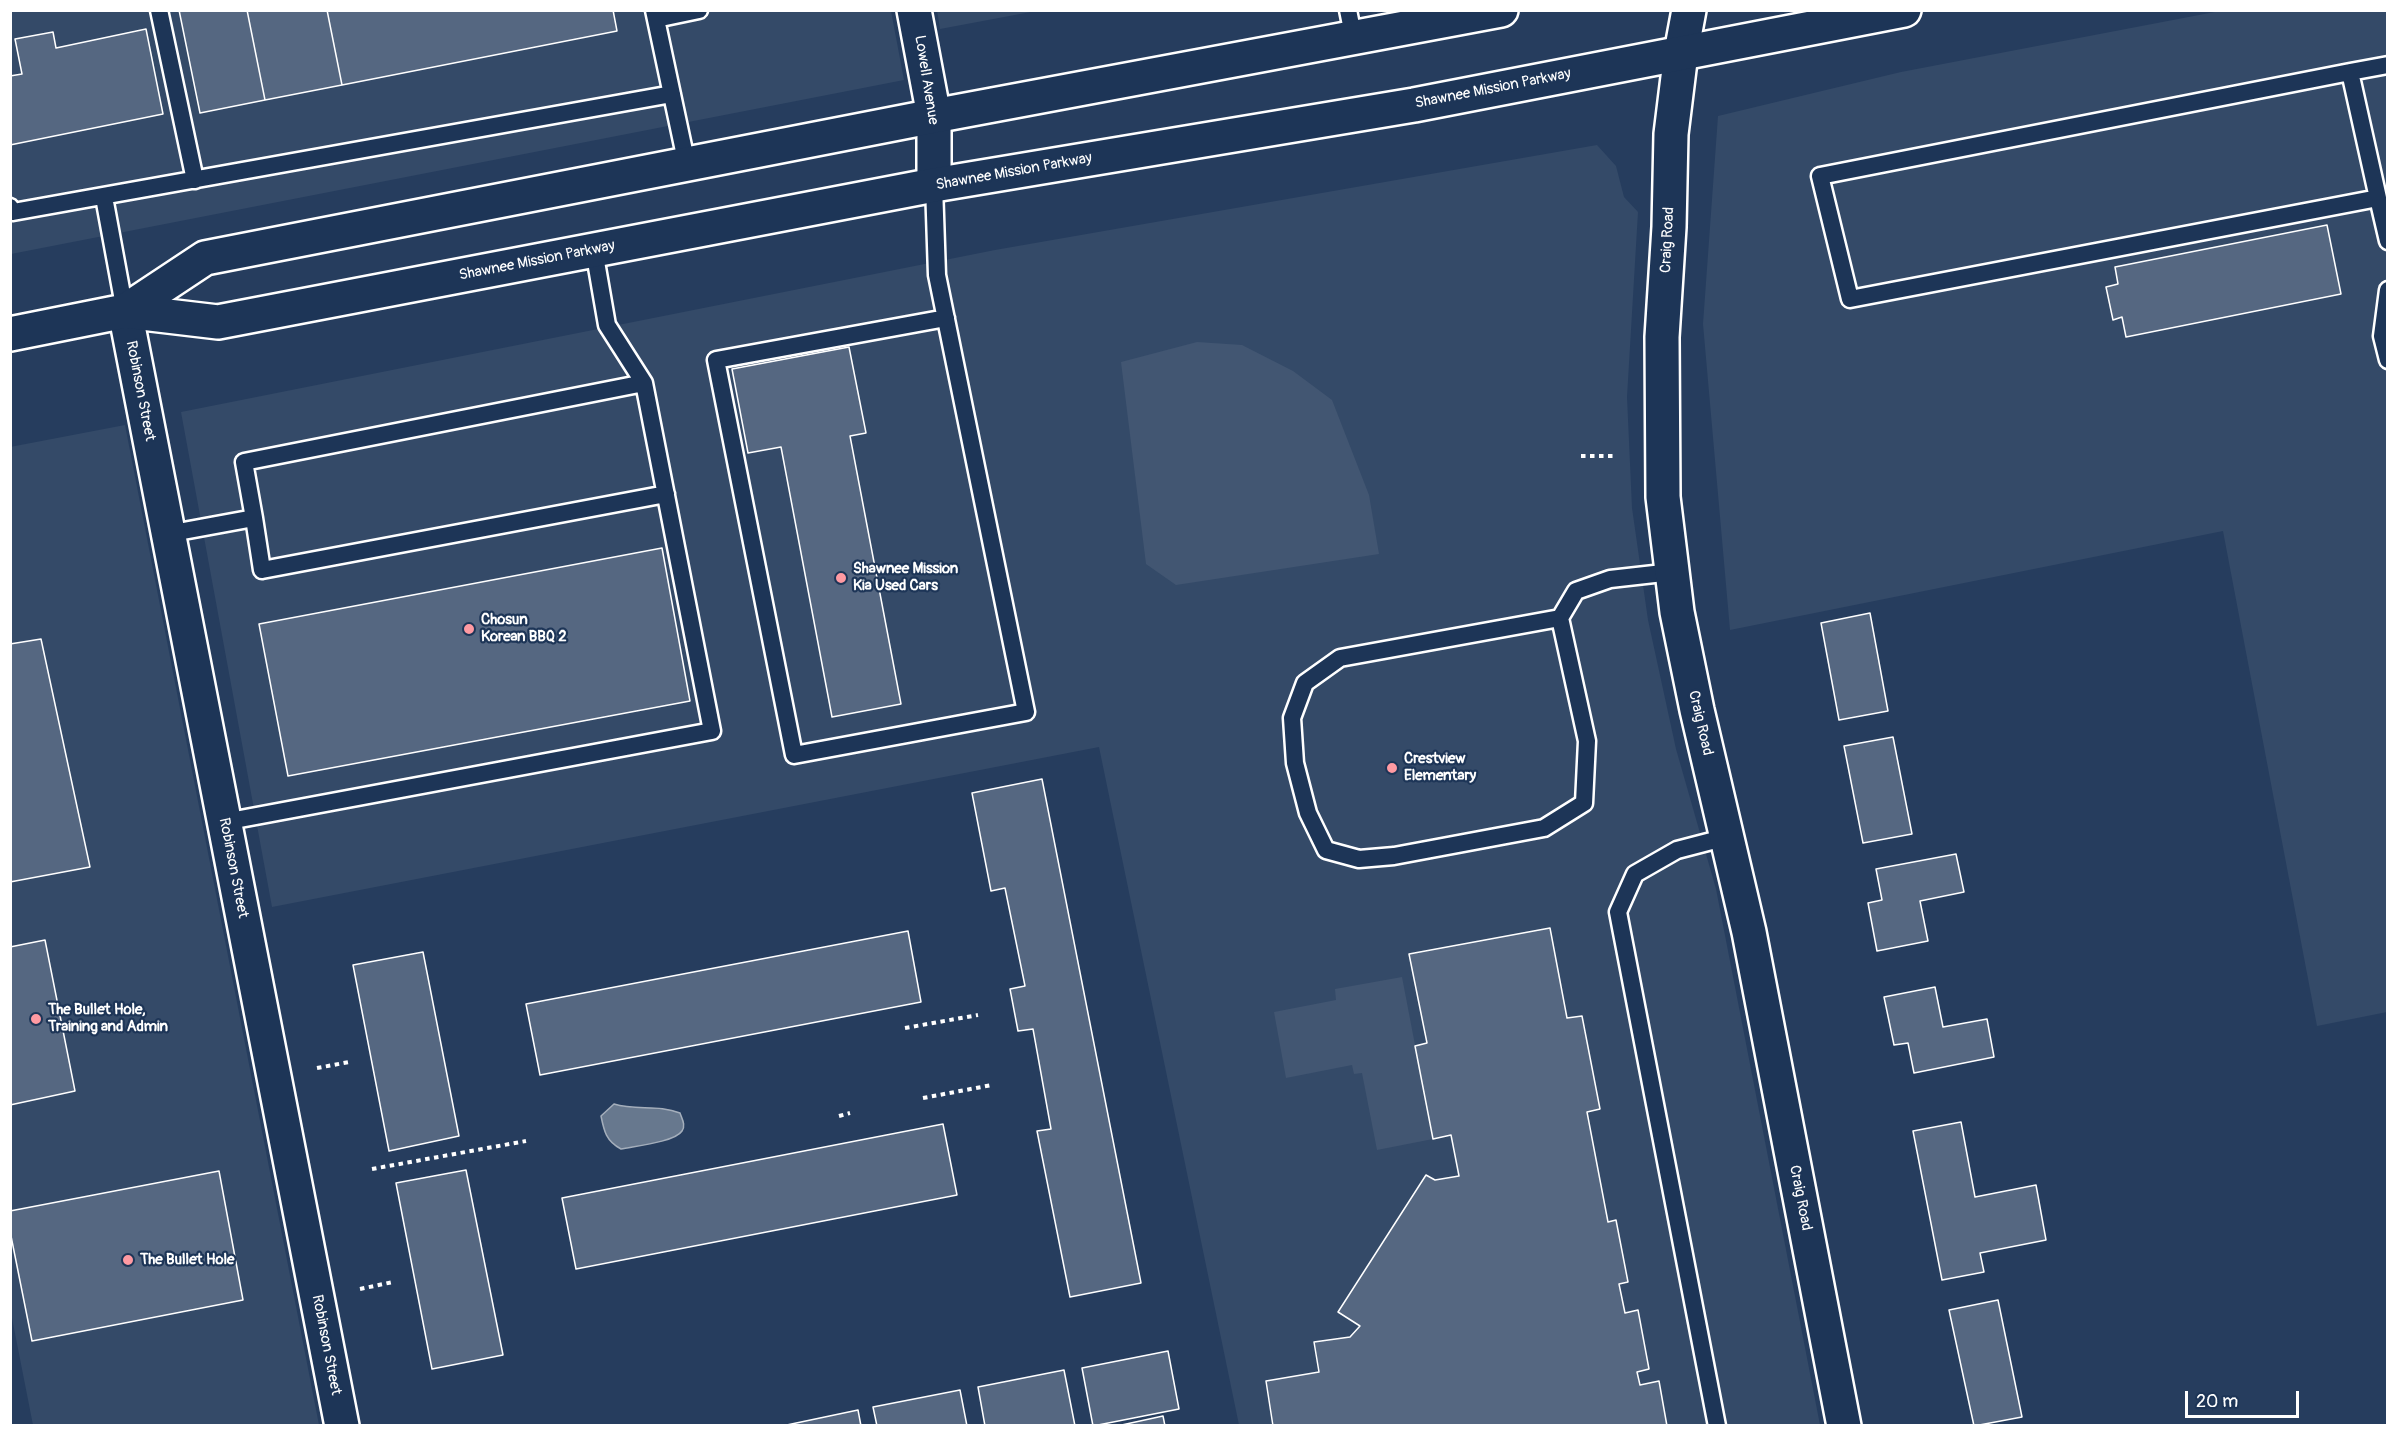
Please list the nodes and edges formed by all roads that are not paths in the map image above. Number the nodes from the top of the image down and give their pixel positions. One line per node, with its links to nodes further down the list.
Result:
1 (159, 10): 16 (lane)
2 (699, 10): 7 (lane)
3 (914, 10): 14 (main road, Lowell Avenue)
4 (1501, 10): 8 (main road, Shawnee Mission Parkway)
5 (1689, 10): 10 (main road, Craig Road)
6 (1904, 10): 10 (main road, Shawnee Mission Parkway)
7 (655, 15): 13 (lane)
8 (1399, 20): 9 (main road, Shawnee Mission Parkway)
9 (1351, 25): 14 (main road, Shawnee Mission Parkway)
10 (1681, 53): 17 (main road, Shawnee Mission Parkway); 32 (main road, Craig Road)
11 (2388, 65): 12 (lane)
12 (2350, 72): 19 (lane); 19 (lane)
13 (672, 94): 15 (lane); 16 (lane)
14 (934, 116): 15 (main road, Shawnee Mission Parkway); 17 (main road, Lowell Avenue)
15 (687, 165): 24 (main road, Shawnee Mission Parkway)
16 (195, 180): 18 (lane)
17 (934, 185): 22 (main road, Shawnee Mission Parkway); 25 (lane)
18 (104, 197): 20 (lane); 24 (lane)
19 (2378, 198): 21 (lane)
20 (10, 207)
21 (2388, 241)
22 (594, 250): 24 (main road, Shawnee Mission Parkway); 28 (lane)
23 (2388, 290): 27 (lane)
24 (125, 311): 26 (main road, Shawnee Mission Parkway); 31 (main road, Robinson Street)
25 (946, 318): 25 (lane)
26 (10, 334)
27 (2388, 360)
28 (644, 383): 29 (lane); 30 (lane)
29 (666, 494): 30 (lane); 34 (lane)
30 (254, 518): 31 (lane)
31 (167, 534): 34 (main road, Robinson Street)
32 (1672, 572): 33 (lane); 35 (main road, Craig Road)
33 (1560, 618): 33 (lane)
34 (224, 822): 36 (main road, Robinson Street)
35 (1727, 837): 37 (lane); 38 (main road, Craig Road)
36 (342, 1425)
37 (1717, 1425)
38 (1844, 1425)

